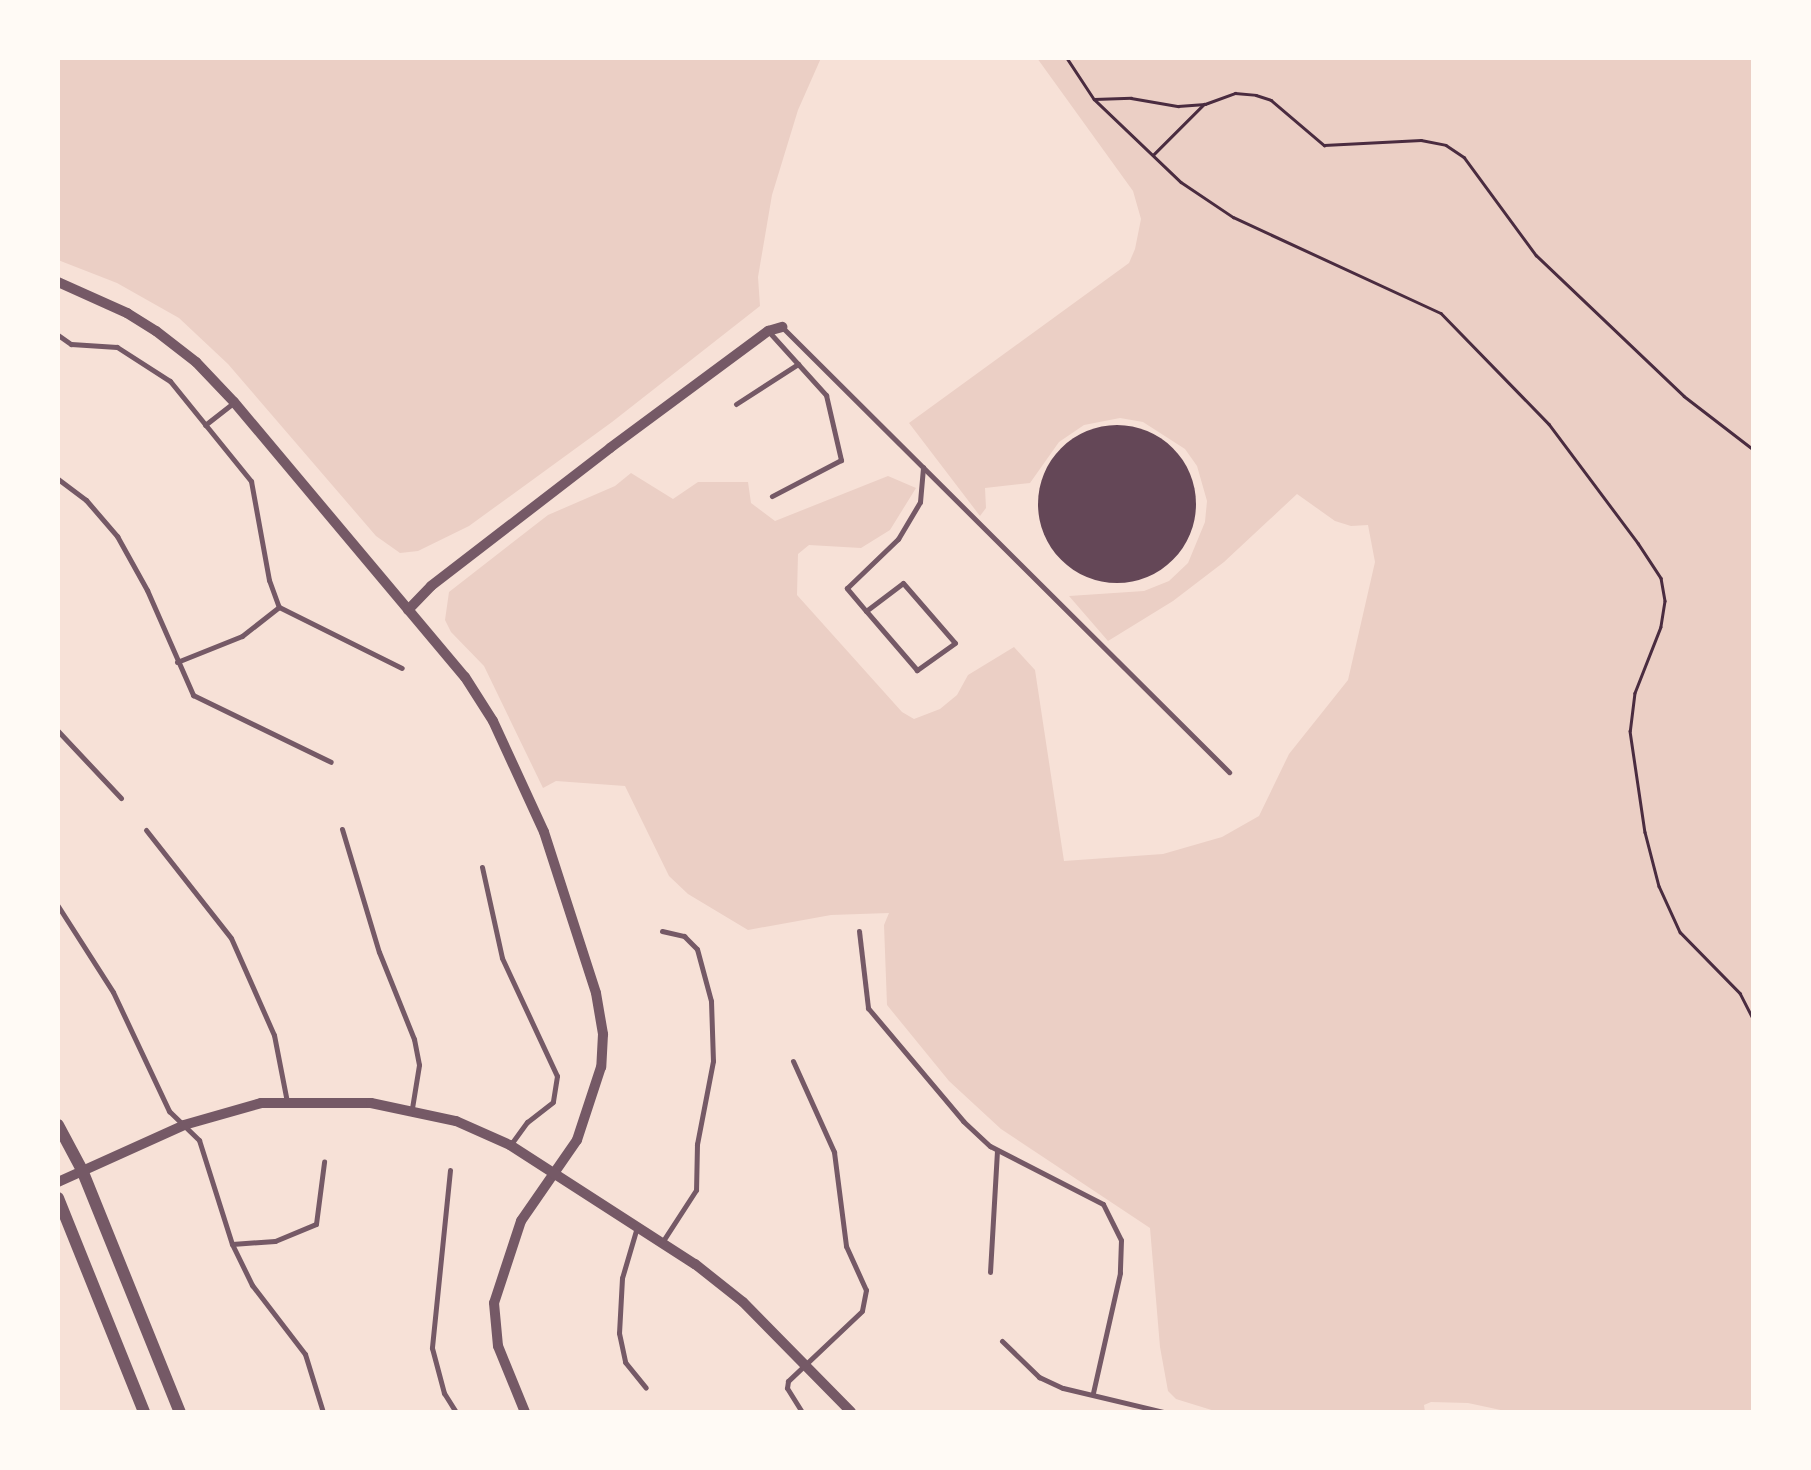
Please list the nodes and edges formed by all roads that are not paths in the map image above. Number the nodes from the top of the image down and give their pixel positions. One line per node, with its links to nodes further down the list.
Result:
1 (58, 282): 6 (street)
2 (782, 327): 3 (street); 9 (lane)
3 (768, 331): 5 (lane); 13 (street)
4 (58, 335): 8 (lane)
5 (798, 364): 7 (lane); 11 (lane)
6 (234, 402): 8 (lane); 13 (street)
7 (736, 404)
8 (205, 424): 12 (lane)
9 (923, 467): 14 (lane); 19 (lane)
10 (58, 479): 15 (lane)
11 (772, 496)
12 (279, 607): 15 (lane); 16 (lane)
13 (408, 610): 37 (street)
14 (866, 611): 14 (lane)
15 (176, 662): 18 (lane)
16 (402, 668)
17 (58, 731): 20 (lane)
18 (331, 762)
19 (1229, 772)
20 (121, 798)
21 (146, 830): 28 (lane)
22 (342, 830): 29 (lane)
23 (482, 867): 32 (lane)
24 (58, 906): 31 (lane)
25 (662, 930): 41 (lane)
26 (859, 931): 33 (lane)
27 (792, 1061): 45 (lane)
28 (287, 1102): 29 (street); 31 (street)
29 (412, 1108): 32 (street)
30 (58, 1125): 35 (street)
31 (184, 1125): 35 (street); 42 (lane)
32 (510, 1145): 37 (street)
33 (998, 1149): 43 (lane); 47 (lane)
34 (324, 1162): 42 (lane)
35 (82, 1170): 38 (street); 49 (street)
36 (450, 1170): 51 (lane)
37 (555, 1172): 40 (street); 52 (street)
38 (58, 1182)
39 (58, 1198): 48 (street)
40 (638, 1224): 41 (street); 46 (lane)
41 (663, 1241): 45 (street)
42 (232, 1244): 50 (lane)
43 (990, 1272)
44 (1002, 1341): 47 (lane)
45 (806, 1367): 53 (lane); 54 (street)
46 (646, 1388)
47 (1094, 1394): 55 (lane)
48 (144, 1412)
49 (180, 1412)
50 (323, 1412)
51 (456, 1412)
52 (525, 1412)
53 (802, 1412)
54 (851, 1412)
55 (1164, 1412)

